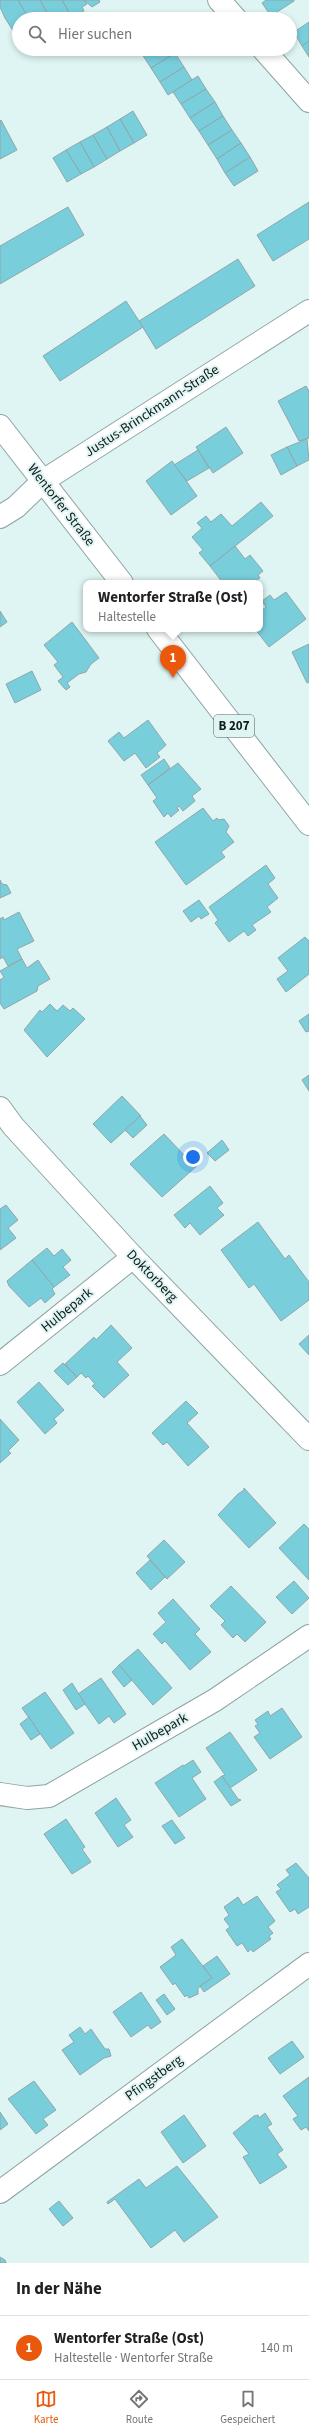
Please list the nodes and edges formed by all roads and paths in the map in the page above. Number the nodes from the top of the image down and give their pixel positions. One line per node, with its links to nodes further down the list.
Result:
1 (219, 0): 2 (street)
2 (230, 12)
3 (269, 56): 4 (street)
4 (309, 101)
5 (309, 311): 7 (street, Justus-Brinckmann-Straße)
6 (0, 426): 7 (street, Wentorfer Straße)
7 (43, 482): 8 (street, Justus-Brinckmann-Straße); 9 (street, Wentorfer Straße)
8 (0, 517)
9 (120, 580)
10 (160, 632): 11 (street, B 207)
11 (309, 824)
12 (0, 1108): 13 (street, Doktorberg)
13 (133, 1257): 14 (street, Hulbepark); 15 (street, Doktorberg)
14 (0, 1364)
15 (309, 1439)
16 (309, 1636): 17 (street, Hulbepark)
17 (0, 1794)
18 (309, 1964): 19 (street, Pfingstberg)
19 (0, 2192)

